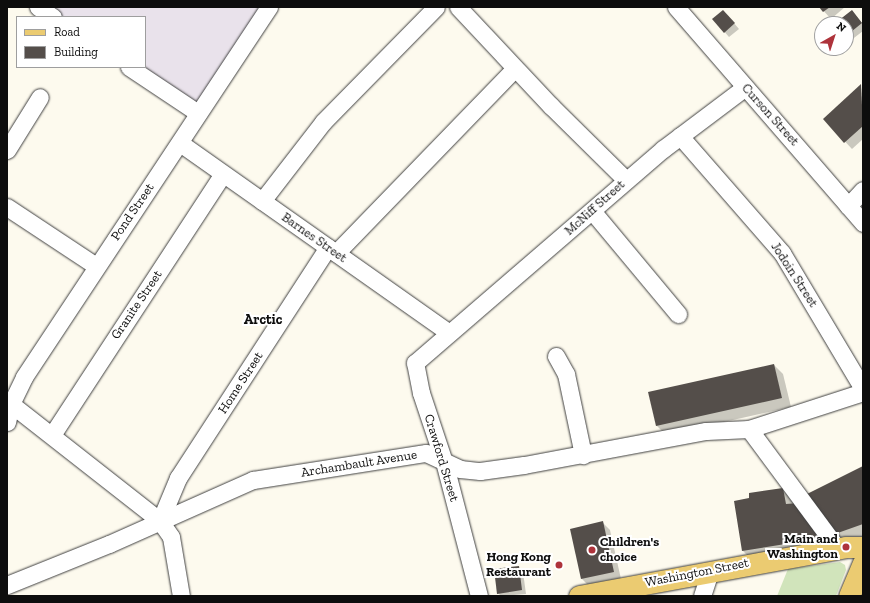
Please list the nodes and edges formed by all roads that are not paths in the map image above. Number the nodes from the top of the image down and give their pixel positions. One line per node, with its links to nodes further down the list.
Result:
1 (38, 7): 6 (street)
2 (269, 7): 11 (street, Pond Street)
3 (436, 7): 18 (street)
4 (458, 7): 8 (street)
5 (676, 7): 9 (street, Curson Street)
6 (52, 16)
7 (130, 68): 11 (street)
8 (515, 68): 16 (street); 23 (street, Home Street)
9 (744, 88): 12 (street, McNiff Street); 19 (street, Curson Street)
10 (40, 97): 14 (street)
11 (198, 113): 13 (street, Pond Street)
12 (680, 136): 16 (street, McNiff Street); 28 (street, Jodoin Street)
13 (180, 144): 15 (street, Barnes Street); 24 (street, Pond Street)
14 (7, 150)
15 (222, 175): 18 (street, Barnes Street); 32 (street, Granite Street)
16 (626, 180): 21 (street, McNiff Street)
17 (863, 190): 19 (street)
18 (262, 201): 23 (street, Barnes Street)
19 (848, 206): 22 (street, Curson Street)
20 (7, 207): 24 (street)
21 (593, 212): 25 (street); 26 (street, McNiff Street)
22 (863, 223)
23 (332, 250): 26 (street, Barnes Street); 35 (street, Home Street)
24 (96, 266): 29 (street, Pond Street)
25 (678, 314)
26 (449, 333): 34 (street, Crawford Street)
27 (556, 356): 33 (street)
28 (863, 391): 31 (street, Archambault Avenue)
29 (11, 404): 30 (street, Pond Street); 32 (street)
30 (7, 422)
31 (749, 429): 33 (street, Archambault Avenue); 37 (street)
32 (52, 435): 35 (street)
33 (583, 455): 34 (street, Archambault Avenue)
34 (444, 462): 35 (street, Archambault Avenue); 42 (street, Crawford Street)
35 (160, 521): 40 (street, Archambault Avenue); 41 (street)
36 (863, 547): 37 (main road, Washington Street)
37 (837, 548): 39 (main road, Washington Street)
38 (863, 563): 45 (main road)
39 (710, 571): 43 (main road, Washington Street); 44 (street)
40 (7, 584)
41 (181, 596)
42 (479, 596)
43 (579, 596)
44 (702, 596)
45 (849, 596)

